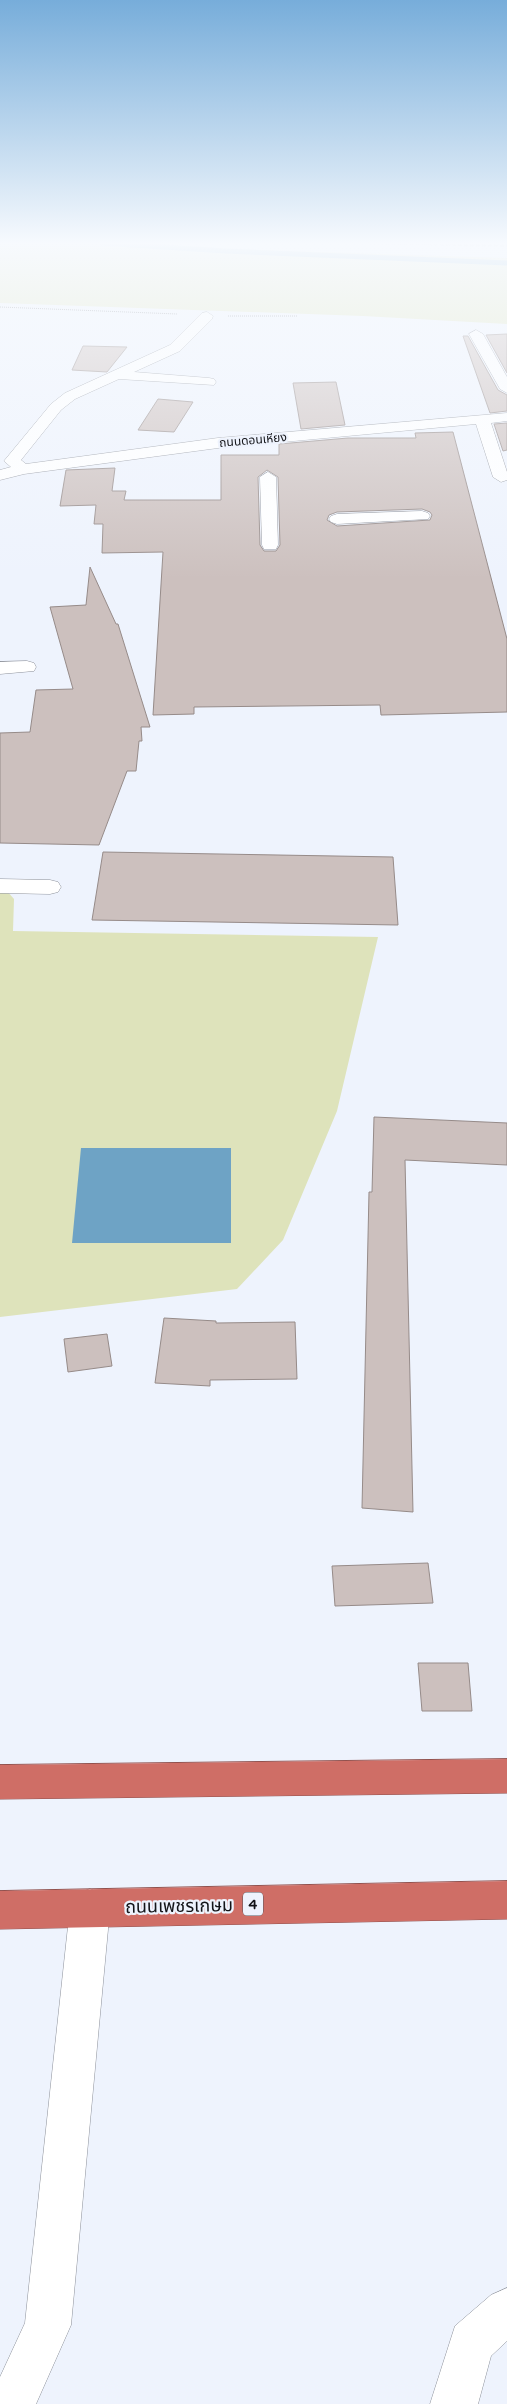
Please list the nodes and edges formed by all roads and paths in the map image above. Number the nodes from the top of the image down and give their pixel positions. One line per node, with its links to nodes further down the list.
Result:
1 (160, 355): 3 (street)
2 (488, 355): 5 (street)
3 (118, 375): 4 (street); 8 (street)
4 (209, 382)
5 (507, 389)
6 (507, 417): 7 (street, ถนนดอนเหียง)
7 (482, 419): 8 (street, ถนนดอนเหียง); 11 (street)
8 (23, 469): 9 (street, ถนนดอนเหียง)
9 (0, 475)
10 (268, 477): 14 (street)
11 (501, 477)
12 (422, 516): 13 (street)
13 (337, 519)
14 (270, 545)
15 (27, 666): 16 (street)
16 (0, 668)
17 (0, 886): 18 (street)
18 (50, 887)
19 (507, 1776): 20 (highway)
20 (0, 1782)
21 (507, 1900): 22 (highway, ถนนเพชรเกษม / 4)
22 (90, 1908): 23 (highway, ถนนเพชรเกษม / 4); 25 (street)
23 (0, 1910)
24 (507, 2311): 26 (street)
25 (12, 2404)
26 (454, 2404)

